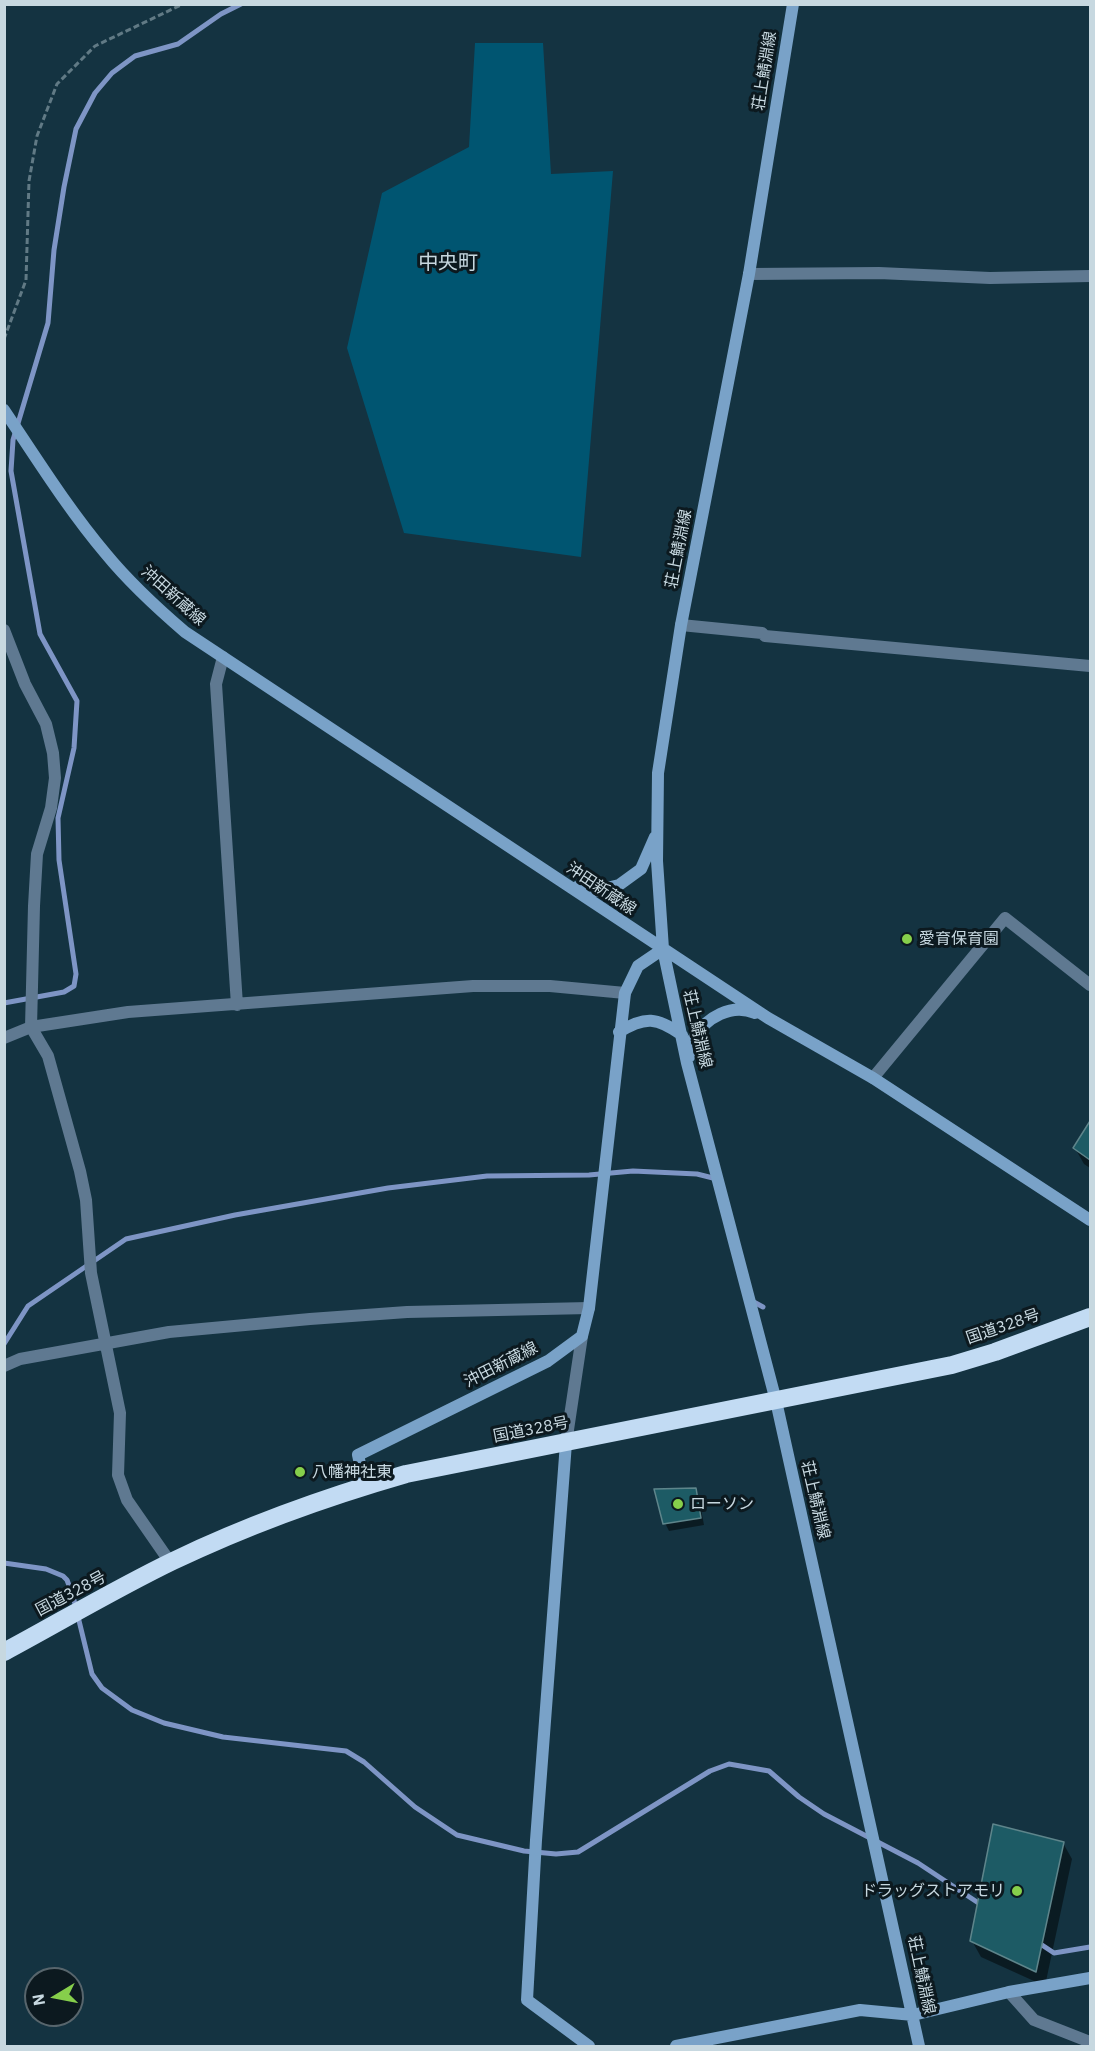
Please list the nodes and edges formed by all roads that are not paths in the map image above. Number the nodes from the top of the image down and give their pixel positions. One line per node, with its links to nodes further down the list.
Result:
1 (793, 4): 2 (main road, 荘上鯖淵線)
2 (749, 274): 3 (street); 5 (main road, 荘上鯖淵線)
3 (1090, 276)
4 (4, 410): 7 (main road, 沖田新蔵線)
5 (681, 625): 8 (street); 9 (main road, 荘上鯖淵線)
6 (4, 630): 16 (street)
7 (223, 657): 10 (main road, 沖田新蔵線); 14 (street)
8 (1090, 666)
9 (657, 833): 10 (main road); 11 (main road, 荘上鯖淵線)
10 (564, 884): 11 (main road, 沖田新蔵線)
11 (663, 949): 13 (main road); 15 (main road, 沖田新蔵線); 18 (main road, 荘上鯖淵線)
12 (1090, 986): 21 (street)
13 (625, 993): 14 (street); 17 (main road)
14 (237, 1005): 16 (street)
15 (768, 1018): 20 (main road); 21 (main road)
16 (31, 1027): 19 (street); 26 (street)
17 (619, 1032): 18 (main road); 23 (main road)
18 (682, 1035): 20 (main road, 荘上鯖淵線)
19 (4, 1038)
20 (687, 1063): 28 (main road, 荘上鯖淵線)
21 (873, 1078): 22 (main road)
22 (1090, 1220)
23 (589, 1308): 25 (main road); 26 (street)
24 (1090, 1317): 28 (highway, 国道328号)
25 (582, 1336): 29 (street); 30 (main road, 沖田新蔵線)
26 (107, 1344): 27 (street); 31 (street)
27 (4, 1366)
28 (776, 1401): 29 (highway, 国道328号); 35 (main road, 荘上鯖淵線)
29 (566, 1443): 30 (highway, 国道328号); 37 (main road)
30 (365, 1486): 31 (highway, 国道328号)
31 (170, 1562): 32 (highway, 国道328号)
32 (4, 1652)
33 (1090, 1978): 34 (main road)
34 (1009, 1992): 35 (main road); 36 (street)
35 (913, 2015): 38 (main road); 39 (main road, 荘上鯖淵線)
36 (1090, 2042)
37 (589, 2046)
38 (676, 2046)
39 (919, 2046)

